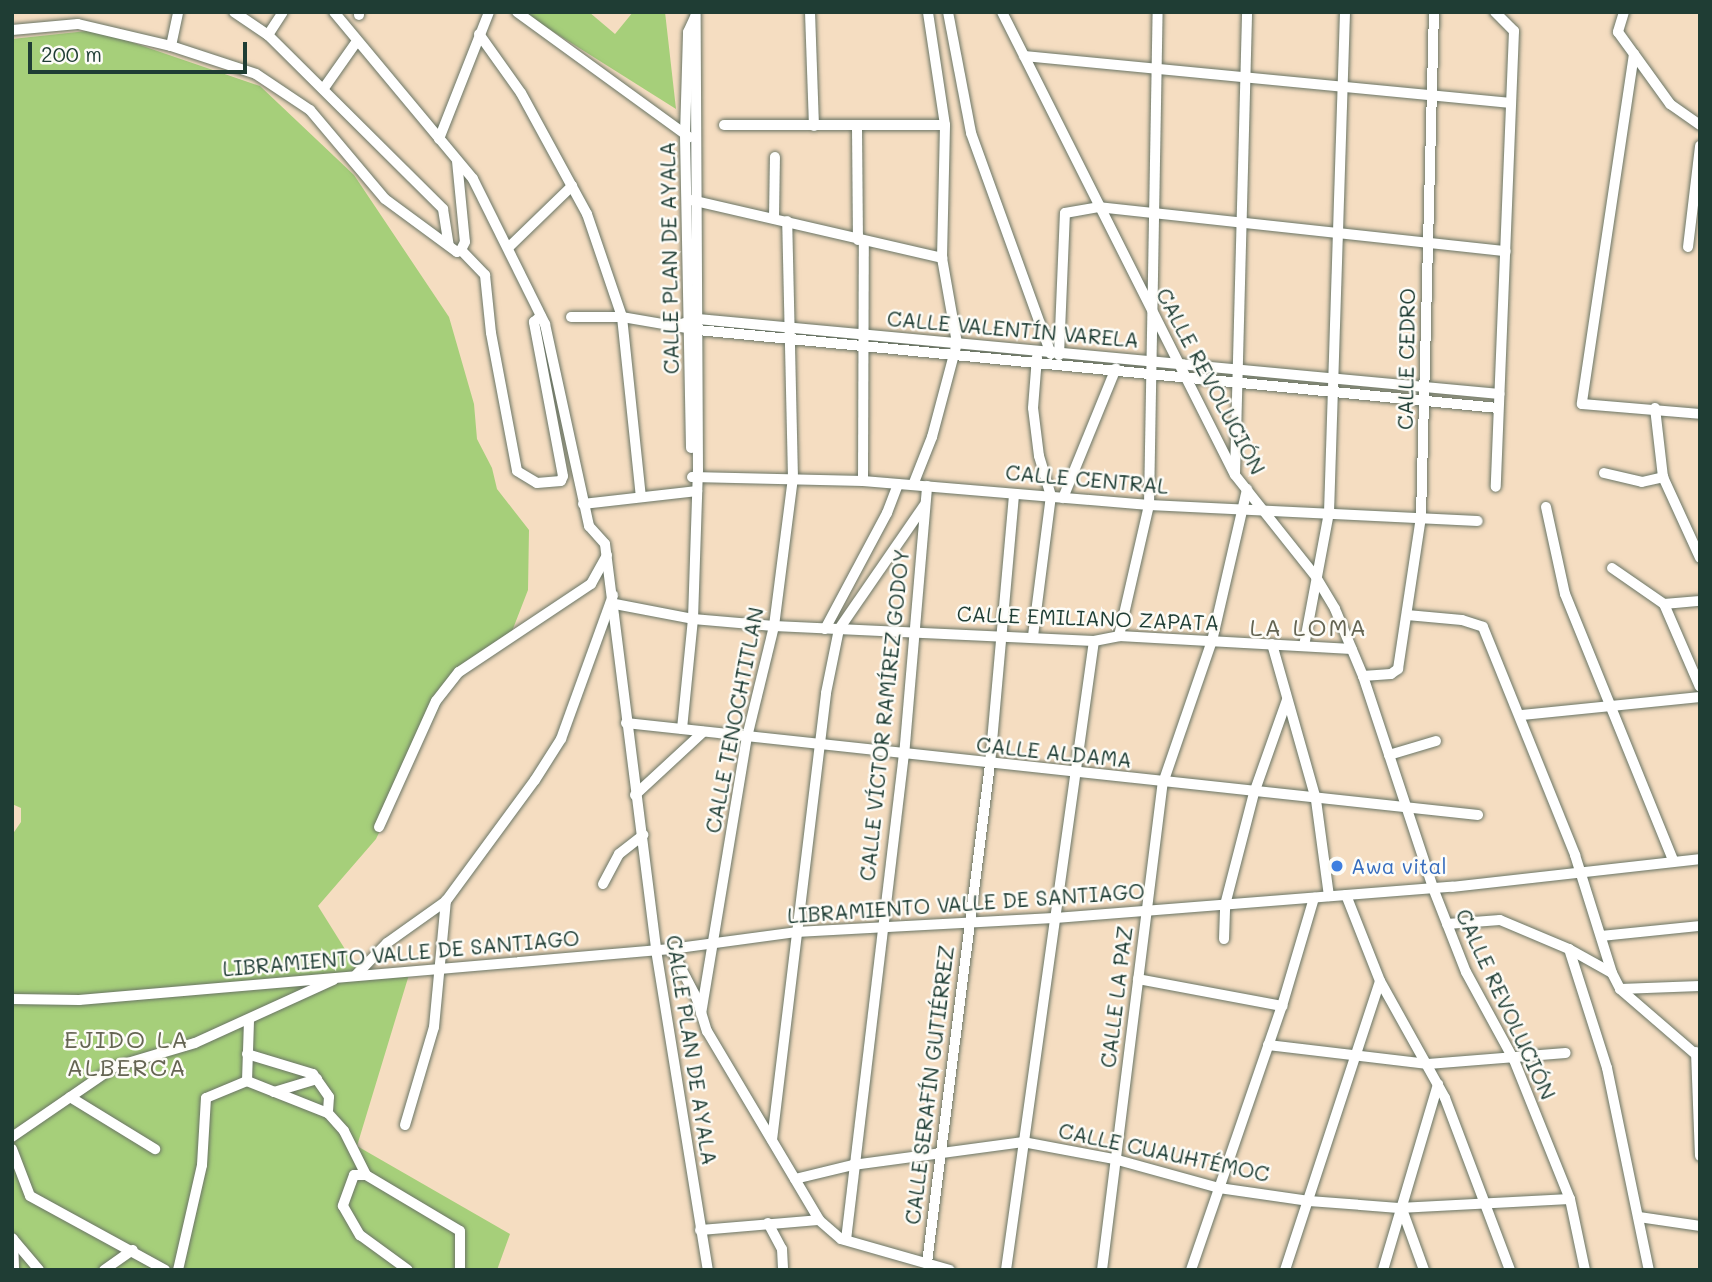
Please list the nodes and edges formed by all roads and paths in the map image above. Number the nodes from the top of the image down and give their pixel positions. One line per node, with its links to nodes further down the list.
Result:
1 (178, 12): 22 (street)
2 (234, 12): 20 (street)
3 (283, 12): 20 (street)
4 (334, 12): 21 (street)
5 (489, 12): 19 (street)
6 (517, 12): 36 (street)
7 (810, 12): 34 (street)
8 (928, 12): 32 (street)
9 (948, 12): 67 (street)
10 (1002, 12): 24 (street, CALLE REVOLUCIÓN)
11 (1158, 12): 25 (street)
12 (1247, 12): 26 (street)
13 (1345, 12): 27 (street)
14 (1434, 12): 29 (street, CALLE CEDRO)
15 (1495, 12): 30 (street)
16 (1624, 12): 23 (street)
17 (696, 13): 36 (street, CALLE PLAN DE AYALA)
18 (12, 30): 22 (street)
19 (479, 34): 37 (street); 41 (street)
20 (268, 35): 28 (street)
21 (357, 41): 28 (street); 37 (street)
22 (171, 46): 51 (street)
23 (1634, 54): 33 (street); 79 (street)
24 (1024, 56): 25 (street); 43 (street, CALLE REVOLUCIÓN)
25 (1157, 70): 26 (street); 44 (street)
26 (1248, 78): 27 (street); 47 (street)
27 (1340, 86): 29 (street); 48 (street)
28 (324, 88): 51 (street)
29 (1430, 93): 30 (street); 50 (street, CALLE CEDRO)
30 (1509, 103): 55 (street)
31 (724, 125): 34 (street)
32 (945, 125): 35 (street); 56 (street)
33 (1700, 125)
34 (814, 126): 35 (street)
35 (857, 127): 49 (street)
36 (689, 138): 42 (street, CALLE PLAN DE AYALA)
37 (439, 139): 40 (street)
38 (1700, 146): 53 (street)
39 (775, 158): 45 (street)
40 (457, 160): 52 (street); 54 (street)
41 (572, 186): 52 (street); 60 (street)
42 (691, 200): 45 (street); 61 (street, CALLE PLAN DE AYALA)
43 (1098, 207): 44 (street); 57 (street, CALLE REVOLUCIÓN); 67 (street)
44 (1154, 216): 47 (street); 57 (street)
45 (774, 218): 46 (street)
46 (787, 221): 49 (street); 62 (street, CALLE TENOCHTITLAN)
47 (1243, 223): 48 (street); 71 (street)
48 (1337, 233): 50 (street); 73 (street)
49 (861, 241): 56 (street); 63 (street)
50 (1428, 244): 55 (street); 74 (street, CALLE CEDRO)
51 (449, 246): 54 (street)
52 (509, 247): 58 (street)
53 (1688, 247)
54 (461, 250): 58 (street)
55 (1506, 251): 76 (street)
56 (942, 258): 64 (street)
57 (1152, 311): 68 (street, CALLE REVOLUCIÓN); 69 (street)
58 (541, 316): 97 (street)
59 (571, 317): 60 (street, CALLE VALENTÍN VARELA)
60 (622, 317): 61 (street, CALLE VALENTÍN VARELA); 95 (street)
61 (692, 324): 62 (street, CALLE VALENTÍN VARELA); 83 (street, CALLE PLAN DE AYALA)
62 (790, 333): 63 (street, CALLE VALENTÍN VARELA); 85 (street, CALLE TENOCHTITLAN)
63 (863, 341): 64 (street, CALLE VALENTÍN VARELA); 65 (street, CALLE VALENTÍN VARELA); 86 (street)
64 (957, 343): 65 (street); 66 (street, CALLE VALENTÍN VARELA)
65 (952, 354): 66 (street, CALLE VALENTÍN VARELA); 88 (street)
66 (1037, 355): 67 (street, CALLE VALENTÍN VARELA); 94 (street)
67 (1055, 356): 69 (street, CALLE VALENTÍN VARELA); 70 (street, CALLE VALENTÍN VARELA)
68 (1180, 364): 69 (street, CALLE VALENTÍN VARELA); 71 (street, CALLE VALENTÍN VARELA); 72 (street, CALLE REVOLUCIÓN)
69 (1149, 367): 70 (street, CALLE VALENTÍN VARELA); 72 (street, CALLE VALENTÍN VARELA); 98 (street)
70 (1116, 368): 96 (street)
71 (1239, 375): 72 (street, CALLE VALENTÍN VARELA); 73 (street, CALLE VALENTÍN VARELA); 75 (street, CALLE VALENTÍN VARELA); 82 (street)
72 (1186, 376): 82 (street, CALLE REVOLUCIÓN)
73 (1335, 378): 74 (street, CALLE VALENTÍN VARELA); 75 (street)
74 (1425, 385): 76 (street, CALLE VALENTÍN VARELA); 77 (street, CALLE CEDRO)
75 (1335, 391): 77 (street, CALLE VALENTÍN VARELA); 103 (street)
76 (1500, 394): 78 (street)
77 (1425, 399): 78 (street, CALLE VALENTÍN VARELA); 104 (street, CALLE CEDRO)
78 (1498, 408): 90 (street)
79 (1656, 408): 80 (street); 84 (street)
80 (1700, 414)
81 (1604, 473): 84 (street)
82 (1235, 475): 91 (street, CALLE REVOLUCIÓN)
83 (695, 477): 85 (street, CALLE CENTRAL); 92 (street, CALLE PLAN DE AYALA)
84 (1663, 477): 107 (street)
85 (793, 478): 86 (street, CALLE CENTRAL); 115 (street, CALLE TENOCHTITLAN)
86 (863, 481): 87 (street, CALLE CENTRAL)
87 (898, 484): 88 (street, CALLE CENTRAL); 116 (street)
88 (913, 485): 89 (street, CALLE CENTRAL)
89 (927, 486): 93 (street, CALLE CENTRAL); 99 (street, CALLE VÍCTOR RAMÍREZ GODOY)
90 (1496, 487)
91 (1247, 489): 101 (street, CALLE LA PAZ); 102 (street, CALLE REVOLUCIÓN)
92 (695, 491): 95 (street); 114 (street, CALLE PLAN DE AYALA)
93 (1014, 494): 94 (street, CALLE CENTRAL); 119 (street, CALLE SERAFÍN GUTIÉRREZ)
94 (1051, 496): 96 (street, CALLE CENTRAL); 120 (street)
95 (641, 497): 97 (street)
96 (1063, 498): 98 (street, CALLE CENTRAL)
97 (583, 504): 106 (street)
98 (1149, 505): 101 (street, CALLE CENTRAL); 121 (street)
99 (924, 506): 117 (street); 118 (street, CALLE VÍCTOR RAMÍREZ GODOY)
100 (1546, 507): 131 (street)
101 (1244, 509): 102 (street, CALLE CENTRAL); 123 (street, CALLE LA PAZ)
102 (1262, 509): 103 (street, CALLE CENTRAL); 109 (street, CALLE REVOLUCIÓN)
103 (1329, 513): 104 (street, CALLE CENTRAL); 109 (street)
104 (1421, 517): 105 (street, CALLE CENTRAL); 113 (street, CALLE CEDRO)
105 (1478, 521)
106 (607, 554): 110 (street, CALLE PLAN DE AYALA); 149 (street)
107 (1700, 558)
108 (1612, 568): 112 (street)
109 (1316, 577): 125 (street); 126 (street, CALLE REVOLUCIÓN)
110 (614, 599): 114 (street, CALLE EMILIANO ZAPATA); 133 (street, CALLE PLAN DE AYALA); 159 (street)
111 (1700, 601): 112 (street)
112 (1664, 604): 128 (street)
113 (1406, 615): 127 (street, CALLE CEDRO); 132 (street)
114 (692, 619): 115 (street, CALLE EMILIANO ZAPATA); 134 (street, CALLE PLAN DE AYALA)
115 (774, 626): 116 (street, CALLE EMILIANO ZAPATA); 136 (street, CALLE TENOCHTITLAN)
116 (825, 629): 117 (street, CALLE EMILIANO ZAPATA)
117 (839, 629): 118 (street, CALLE EMILIANO ZAPATA); 138 (street)
118 (914, 629): 119 (street, CALLE EMILIANO ZAPATA); 140 (street, CALLE VÍCTOR RAMÍREZ GODOY)
119 (1000, 636): 120 (street, CALLE EMILIANO ZAPATA); 141 (street, CALLE SERAFÍN GUTIÉRREZ)
120 (1033, 636): 122 (street, CALLE EMILIANO ZAPATA)
121 (1119, 636): 122 (street, CALLE EMILIANO ZAPATA); 123 (street, CALLE EMILIANO ZAPATA)
122 (1094, 641): 142 (street)
123 (1212, 641): 124 (street, CALLE EMILIANO ZAPATA); 143 (street, CALLE LA PAZ)
124 (1272, 644): 125 (street, CALLE EMILIANO ZAPATA); 130 (street)
125 (1304, 646): 126 (street, CALLE EMILIANO ZAPATA)
126 (1352, 649): 127 (street, CALLE REVOLUCIÓN)
127 (1363, 676): 139 (street, CALLE REVOLUCIÓN)
128 (1700, 687)
129 (1700, 697): 131 (street)
130 (1287, 700): 144 (street); 146 (street)
131 (1608, 709): 132 (street); 151 (street)
132 (1522, 715): 153 (street)
133 (626, 723): 134 (street, CALLE ALDAMA); 145 (street, CALLE PLAN DE AYALA)
134 (682, 729): 135 (street, CALLE ALDAMA)
135 (703, 732): 136 (street, CALLE ALDAMA); 145 (street)
136 (747, 737): 138 (street, CALLE ALDAMA); 170 (street, CALLE TENOCHTITLAN)
137 (1436, 741): 139 (street)
138 (820, 744): 140 (street, CALLE ALDAMA); 167 (street)
139 (1389, 755): 147 (street, CALLE REVOLUCIÓN)
140 (904, 756): 141 (street, CALLE ALDAMA); 165 (street, CALLE VÍCTOR RAMÍREZ GODOY)
141 (990, 764): 142 (street, CALLE ALDAMA); 163 (street, CALLE SERAFÍN GUTIÉRREZ)
142 (1077, 774): 143 (street, CALLE ALDAMA); 162 (street)
143 (1163, 783): 144 (street, CALLE ALDAMA); 161 (street, CALLE LA PAZ)
144 (1254, 793): 146 (street, CALLE ALDAMA); 160 (street)
145 (635, 795): 150 (street, CALLE PLAN DE AYALA)
146 (1316, 800): 147 (street, CALLE ALDAMA); 157 (street)
147 (1408, 810): 148 (street, CALLE ALDAMA); 155 (street, CALLE REVOLUCIÓN)
148 (1478, 815)
149 (379, 827)
150 (643, 835): 154 (street); 173 (street, CALLE PLAN DE AYALA)
151 (1673, 860): 152 (street, LIBRAMIENTO VALLE DE SANTIAGO); 153 (street, LIBRAMIENTO VALLE DE SANTIAGO)
152 (1699, 860)
153 (1580, 869): 155 (street, LIBRAMIENTO VALLE DE SANTIAGO); 168 (street)
154 (603, 884)
155 (1433, 888): 156 (street, LIBRAMIENTO VALLE DE SANTIAGO); 164 (street, CALLE REVOLUCIÓN)
156 (1346, 895): 157 (street, LIBRAMIENTO VALLE DE SANTIAGO); 179 (street)
157 (1329, 896): 158 (street, LIBRAMIENTO VALLE DE SANTIAGO)
158 (1314, 898): 160 (street, LIBRAMIENTO VALLE DE SANTIAGO); 183 (street)
159 (446, 901): 174 (street); 176 (street)
160 (1225, 905): 161 (street, LIBRAMIENTO VALLE DE SANTIAGO); 169 (street)
161 (1147, 911): 162 (street, LIBRAMIENTO VALLE DE SANTIAGO); 178 (street, CALLE LA PAZ)
162 (1054, 918): 163 (street, LIBRAMIENTO VALLE DE SANTIAGO); 202 (street)
163 (968, 923): 165 (street, LIBRAMIENTO VALLE DE SANTIAGO); 205 (street, CALLE SERAFÍN GUTIÉRREZ)
164 (1447, 924): 172 (street); 191 (street, CALLE REVOLUCIÓN)
165 (881, 926): 167 (street, LIBRAMIENTO VALLE DE SANTIAGO); 208 (street, CALLE VÍCTOR RAMÍREZ GODOY)
166 (1700, 926): 168 (street)
167 (796, 932): 170 (street, LIBRAMIENTO VALLE DE SANTIAGO); 201 (street)
168 (1601, 936): 175 (street)
169 (1224, 939)
170 (712, 943): 171 (street, LIBRAMIENTO VALLE DE SANTIAGO); 184 (street, CALLE TENOCHTITLAN)
171 (671, 949): 173 (street, LIBRAMIENTO VALLE DE SANTIAGO); 184 (street)
172 (1569, 949): 175 (street); 216 (street)
173 (656, 950): 174 (street, LIBRAMIENTO VALLE DE SANTIAGO); 220 (street, CALLE PLAN DE AYALA)
174 (443, 968): 176 (street, LIBRAMIENTO VALLE DE SANTIAGO); 199 (street)
175 (1612, 974): 181 (street)
176 (356, 975): 177 (street, LIBRAMIENTO VALLE DE SANTIAGO)
177 (340, 977): 182 (street, LIBRAMIENTO VALLE DE SANTIAGO); 185 (street)
178 (1138, 979): 183 (street); 207 (street, CALLE LA PAZ)
179 (1380, 981): 190 (street); 192 (street)
180 (1700, 986): 181 (street)
181 (1620, 989): 189 (street)
182 (12, 999)
183 (1282, 1006): 186 (street)
184 (701, 1014): 201 (street)
185 (249, 1020): 188 (street); 197 (street)
186 (1268, 1045): 190 (street); 211 (street)
187 (1566, 1053): 191 (street)
188 (247, 1054): 193 (street); 194 (street)
189 (1697, 1054): 206 (street)
190 (1358, 1059): 192 (street); 213 (street)
191 (1514, 1060): 192 (street); 212 (street, CALLE REVOLUCIÓN)
192 (1428, 1064): 195 (street)
193 (317, 1079): 196 (street); 198 (street)
194 (247, 1081): 196 (street); 229 (street)
195 (1438, 1084): 214 (street); 215 (street)
196 (274, 1092): 198 (street)
197 (70, 1097): 200 (street); 204 (street)
198 (328, 1112): 209 (street)
199 (405, 1125)
200 (12, 1137)
201 (772, 1140): 210 (street)
202 (1023, 1142): 205 (street, CALLE CUAUHTÉMOC); 207 (street, CALLE CUAUHTÉMOC); 235 (street)
203 (12, 1149): 223 (street)
204 (155, 1149)
205 (939, 1152): 208 (street, CALLE CUAUHTÉMOC); 224 (street, CALLE SERAFÍN GUTIÉRREZ)
206 (1700, 1156)
207 (1114, 1159): 211 (street, CALLE CUAUHTÉMOC); 236 (street, CALLE LA PAZ)
208 (853, 1165): 210 (street, CALLE CUAUHTÉMOC); 222 (street, CALLE VÍCTOR RAMÍREZ GODOY)
209 (366, 1175): 230 (street); 231 (street)
210 (795, 1179): 217 (street)
211 (1219, 1188): 213 (street, CALLE CUAUHTÉMOC); 237 (street)
212 (1570, 1199): 214 (street, CALLE CUAUHTÉMOC); 242 (street, CALLE REVOLUCIÓN)
213 (1308, 1201): 215 (street, CALLE CUAUHTÉMOC); 238 (street)
214 (1484, 1202): 215 (street, CALLE CUAUHTÉMOC); 241 (street)
215 (1404, 1210): 239 (street); 240 (street)
216 (1639, 1217): 219 (street); 243 (street)
217 (819, 1220): 218 (street); 222 (street)
218 (768, 1223): 220 (street); 233 (street)
219 (1700, 1226)
220 (700, 1230): 232 (street, CALLE PLAN DE AYALA)
221 (12, 1238): 225 (street); 226 (street)
222 (845, 1240): 224 (street)
223 (133, 1250): 227 (street); 228 (street)
224 (933, 1266): 234 (street)
225 (14, 1270)
226 (39, 1270)
227 (104, 1270)
228 (165, 1270)
229 (178, 1270)
230 (408, 1270)
231 (460, 1270)
232 (708, 1270)
233 (783, 1270)
234 (950, 1270)
235 (1006, 1270)
236 (1102, 1270)
237 (1191, 1270)
238 (1285, 1270)
239 (1383, 1270)
240 (1424, 1270)
241 (1510, 1270)
242 (1585, 1270)
243 (1649, 1270)

